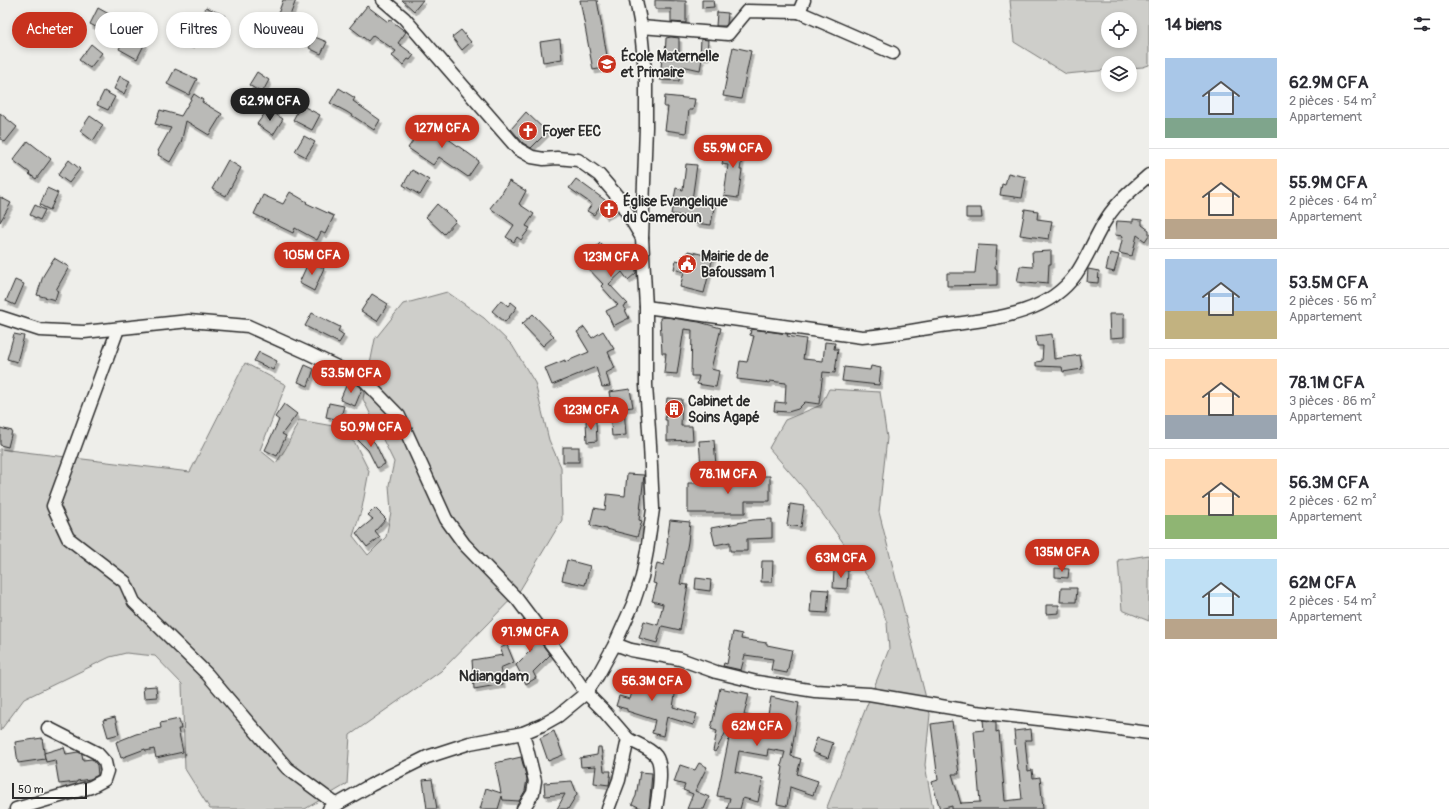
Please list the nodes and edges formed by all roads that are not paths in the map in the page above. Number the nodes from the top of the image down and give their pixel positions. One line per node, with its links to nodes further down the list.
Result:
1 (383, 0): 8 (street)
2 (636, 0): 5 (street)
3 (804, 0): 4 (street)
4 (799, 12): 5 (street); 6 (street)
5 (641, 27): 8 (street)
6 (892, 53)
7 (1149, 175): 9 (street)
8 (642, 238): 9 (street)
9 (646, 307): 12 (street)
10 (0, 317): 11 (street)
11 (118, 329): 13 (street); 18 (street)
12 (615, 644): 13 (street); 16 (street)
13 (586, 694): 15 (street); 17 (street)
14 (48, 728): 19 (street)
15 (523, 733): 18 (street); 20 (street)
16 (1149, 733)
17 (628, 739): 21 (street); 22 (street)
18 (333, 807)
19 (16, 809)
20 (522, 809)
21 (608, 809)
22 (656, 809)

